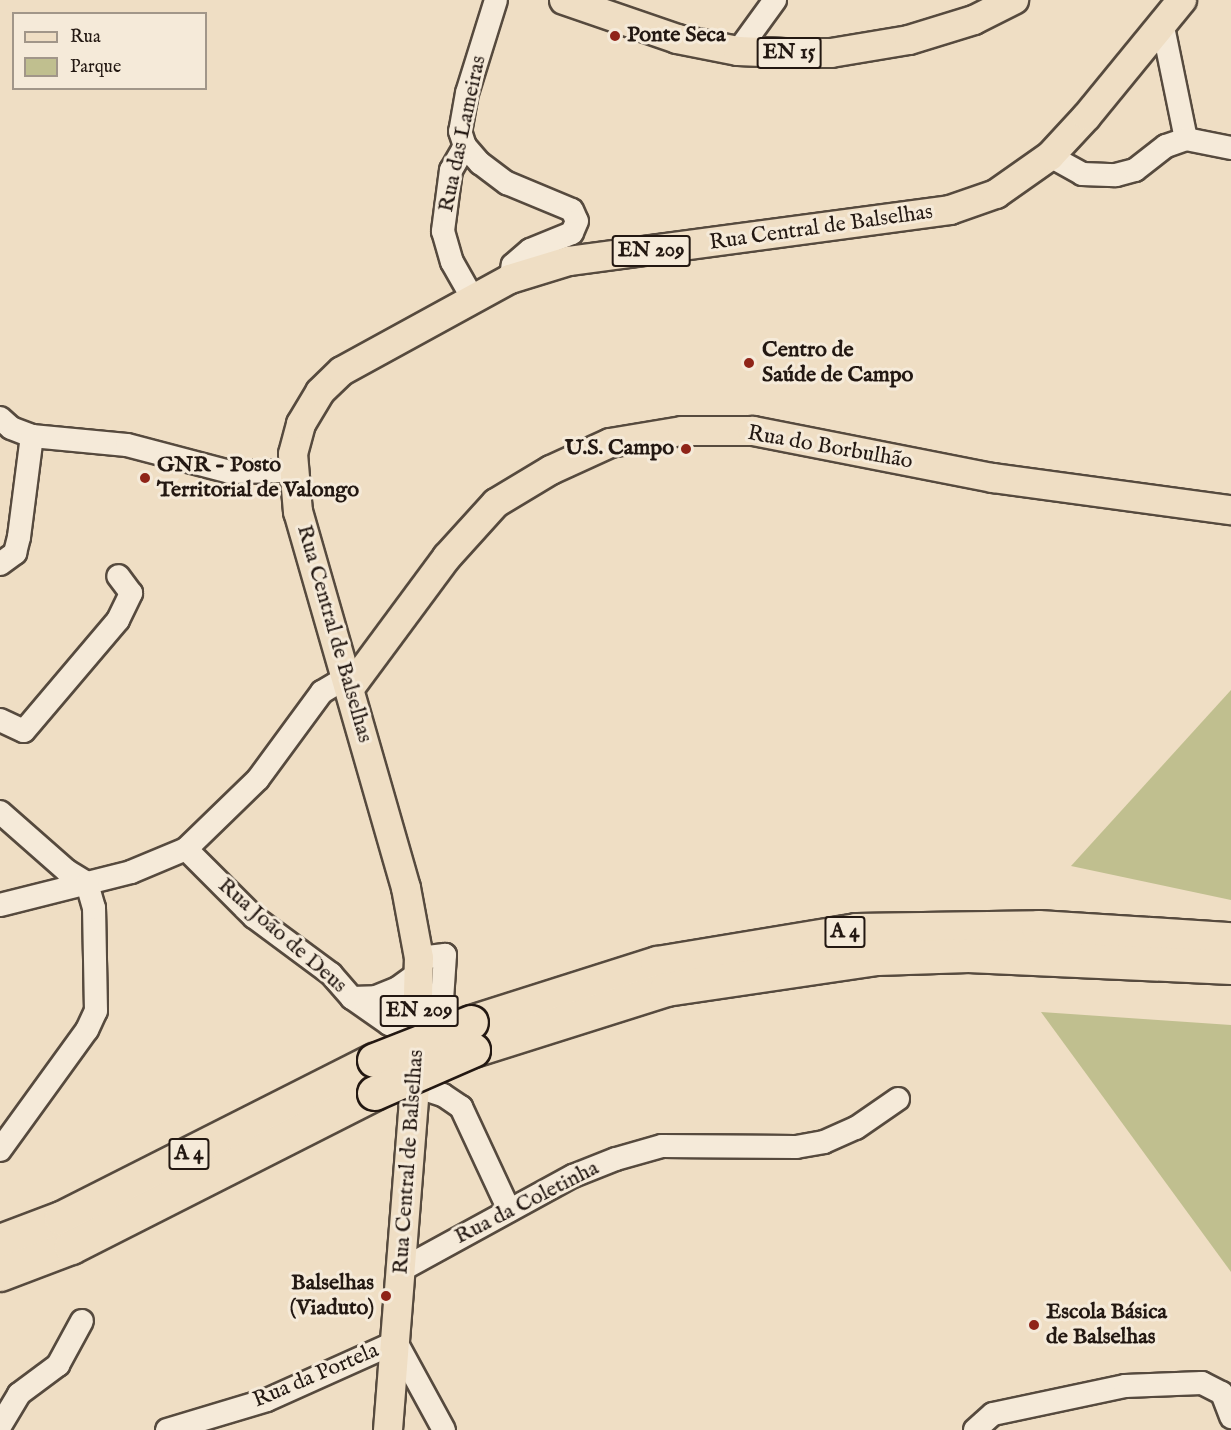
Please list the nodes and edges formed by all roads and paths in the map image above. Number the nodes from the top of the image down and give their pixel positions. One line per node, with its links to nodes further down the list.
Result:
1 (496, 0): 9 (street, Rua das Lameiras)
2 (564, 0): 7 (main road, EN 15)
3 (775, 0): 7 (street)
4 (1014, 0): 7 (main road, EN 15)
5 (1182, 0): 6 (main road, Rua Central de Balselhas / EN 209)
6 (1162, 21): 8 (street); 11 (main road, Rua Central de Balselhas / EN 209)
7 (738, 51)
8 (1186, 139): 10 (street); 11 (street)
9 (465, 146): 12 (street); 13 (street, Rua das Lameiras)
10 (1231, 148)
11 (1050, 156): 12 (main road, Rua Central de Balselhas / EN 209)
12 (510, 279): 13 (main road, Rua Central de Balselhas / EN 209)
13 (473, 299): 16 (main road, Rua Central de Balselhas / EN 209)
14 (0, 418): 15 (street)
15 (32, 436): 16 (street); 18 (street)
16 (293, 471): 21 (main road, Rua Central de Balselhas / EN 209)
17 (1231, 510): 20 (main road, Rua do Borbulhão)
18 (0, 564)
19 (118, 576): 22 (street)
20 (383, 635): 21 (main road, Rua do Borbulhão); 21 (main road)
21 (343, 664): 24 (street); 28 (main road, Rua Central de Balselhas / EN 209)
22 (0, 720)
23 (0, 812): 25 (street)
24 (186, 849): 25 (street); 30 (street, Rua João de Deus)
25 (87, 883): 26 (street); 35 (street)
26 (0, 904)
27 (1231, 939): 32 (highway, A 4)
28 (428, 962): 30 (street, Rua João de Deus); 31 (main road, Rua Central de Balselhas / EN 209); 33 (street)
29 (1231, 968): 32 (highway, A 4)
30 (352, 998): 31 (street, Rua João de Deus)
31 (418, 1023): 33 (main road, Rua Central de Balselhas / EN 209)
32 (472, 1036): 37 (highway, A 4, bridge); 39 (highway, A 4, bridge)
33 (426, 1089): 36 (street); 38 (main road, Rua Central de Balselhas / EN 209)
34 (898, 1099): 36 (street, Rua da Coletinha)
35 (0, 1150)
36 (509, 1210): 38 (street, Rua da Coletinha)
37 (0, 1242)
38 (401, 1270): 41 (main road, Rua Central de Balselhas / EN 209)
39 (0, 1274)
40 (82, 1321): 43 (street)
41 (396, 1342): 44 (street, Rua da Portela); 45 (main road, Rua Central de Balselhas / EN 209); 46 (street)
42 (1231, 1415): 47 (street)
43 (0, 1426)
44 (167, 1430)
45 (388, 1430)
46 (444, 1430)
47 (975, 1430)

